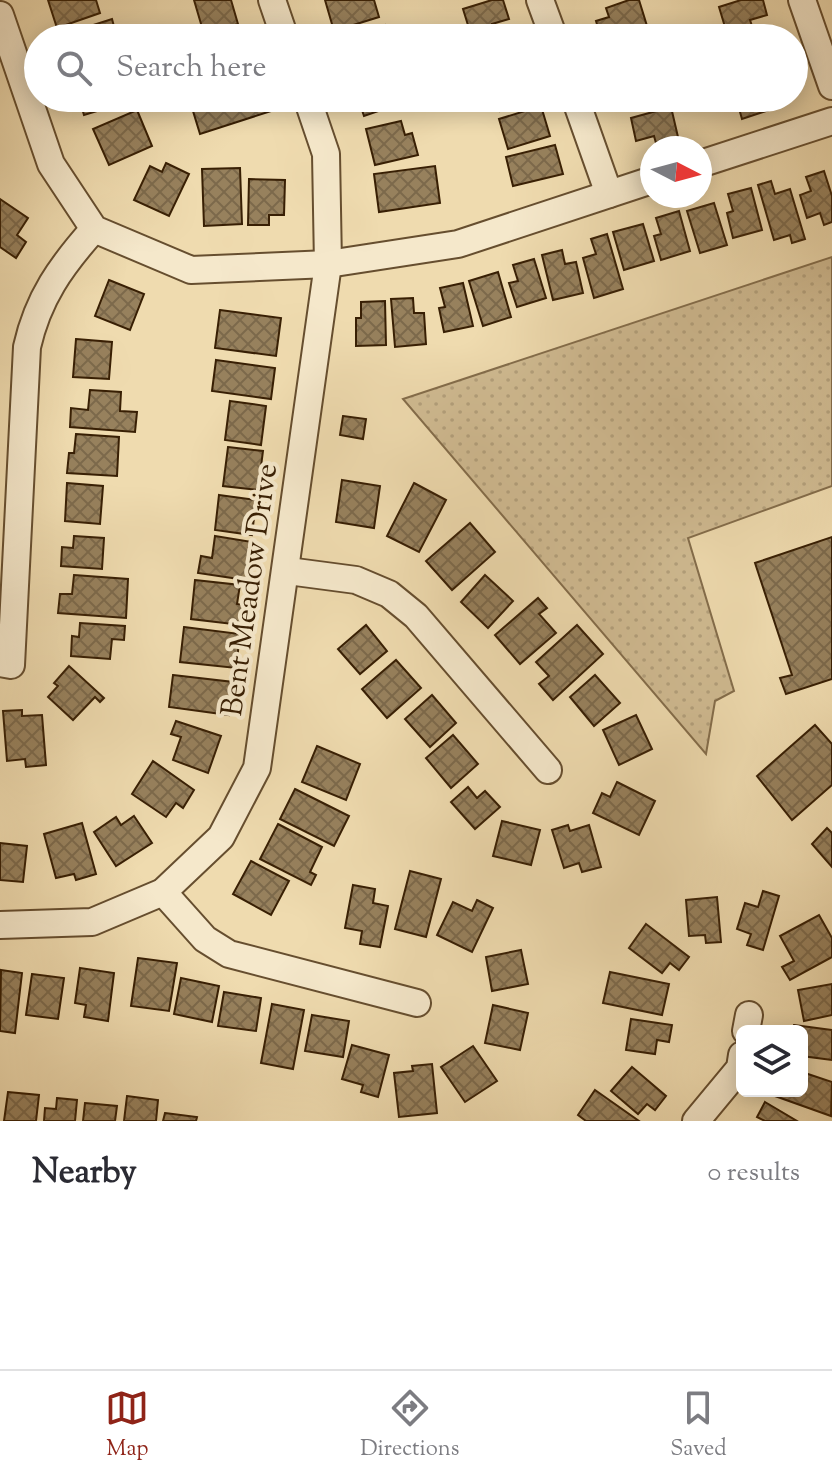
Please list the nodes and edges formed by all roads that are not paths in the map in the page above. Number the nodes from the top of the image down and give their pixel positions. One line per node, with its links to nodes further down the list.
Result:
1 (272, 0): 5 (street)
2 (540, 0): 6 (street)
3 (806, 1): 8 (street)
4 (0, 15): 7 (street)
5 (280, 24)
6 (549, 24)
7 (24, 85)
8 (832, 86)
9 (33, 112): 16 (street)
10 (312, 112): 17 (street, Bent Meadow Drive)
11 (580, 112): 15 (street)
12 (832, 121): 13 (street)
13 (712, 160)
14 (640, 184): 15 (street)
15 (609, 194): 17 (street)
16 (94, 229): 17 (street); 19 (street)
17 (328, 264): 18 (street, Bent Meadow Drive)
18 (288, 571): 20 (street); 21 (street, Bent Meadow Drive)
19 (6, 664)
20 (548, 770)
21 (163, 892): 22 (street, Bent Meadow Drive); 23 (street)
22 (0, 925)
23 (417, 1003)
24 (736, 1073): 25 (street)
25 (696, 1121)

